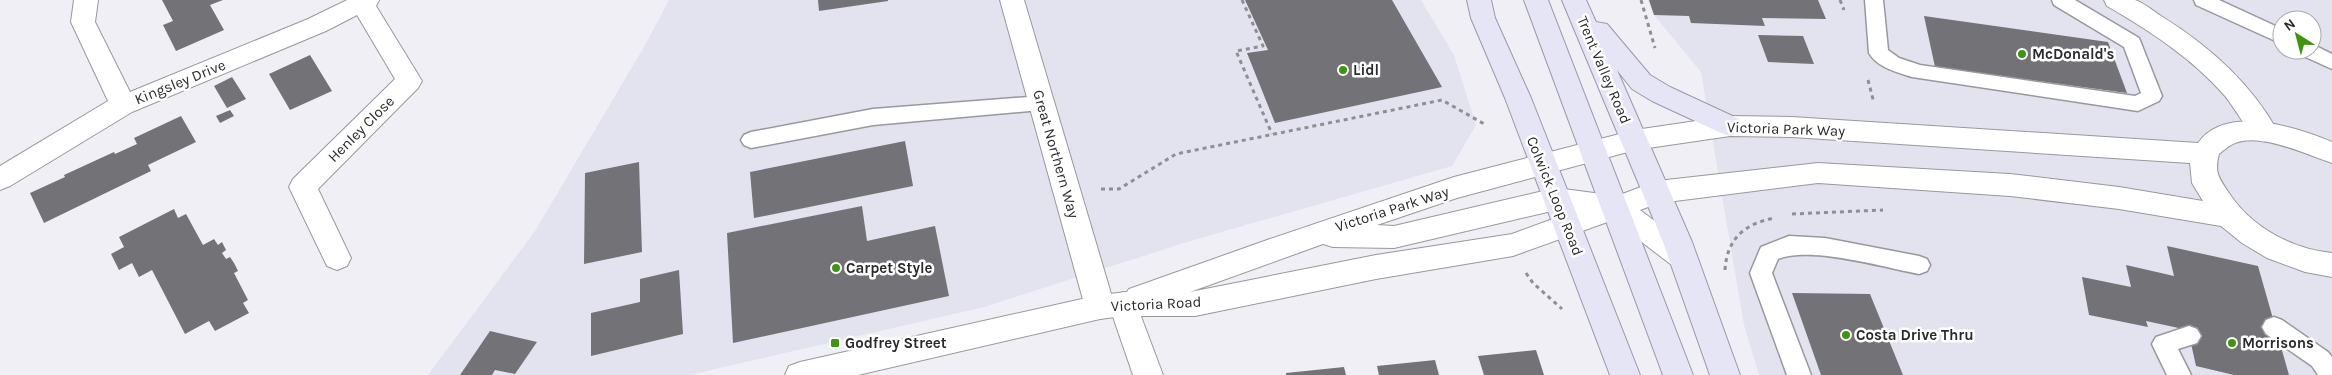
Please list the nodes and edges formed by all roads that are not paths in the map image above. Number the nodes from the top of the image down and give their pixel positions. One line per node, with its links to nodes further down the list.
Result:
1 (86, 0): 13 (street)
2 (1012, 0): 12 (street, Great Northern Way)
3 (1536, 0): 18 (main road)
4 (1874, 0): 5 (lane)
5 (2061, 0)
6 (2116, 0): 15 (street)
7 (2203, 0): 11 (lane)
8 (1574, 1): 14 (main road); 17 (main road, Trent Valley Road)
9 (364, 2): 13 (street, Kingsley Drive); 28 (street, Henley Close)
10 (1481, 9): 21 (main road, Colwick Loop Road)
11 (2272, 32)
12 (1042, 103): 16 (lane); 32 (street, Great Northern Way)
13 (123, 105): 22 (street, Kingsley Drive)
14 (1730, 126): 17 (street, Victoria Park Way); 20 (street, Victoria Park Way)
15 (2265, 132): 19 (street); 20 (street)
16 (751, 140)
17 (1634, 140): 18 (street, Victoria Park Way); 23 (main road)
18 (1592, 151): 21 (street, Victoria Park Way); 24 (main road)
19 (2332, 153)
20 (2204, 154): 26 (street)
21 (1542, 164): 25 (main road, Colwick Loop Road); 27 (street, Victoria Park Way)
22 (0, 179)
23 (1657, 192): 24 (street); 26 (street); 29 (main road)
24 (1615, 206): 25 (street); 29 (street); 39 (main road)
25 (1561, 211): 27 (street); 32 (street, Victoria Road); 38 (main road, Colwick Loop Road)
26 (2230, 216): 31 (street)
27 (1312, 236): 32 (street, Victoria Park Way)
28 (337, 258)
29 (1683, 258): 40 (main road)
30 (1919, 265): 41 (lane)
31 (2329, 268)
32 (1112, 305): 35 (street, Victoria Road); 37 (street, Great Northern Way)
33 (2274, 327): 43 (lane)
34 (2189, 336): 42 (lane)
35 (847, 370): 36 (street, Victoria Road)
36 (800, 375)
37 (1148, 375)
38 (1625, 375)
39 (1678, 375)
40 (1725, 375)
41 (1799, 375)
42 (2179, 375)
43 (2332, 375)

